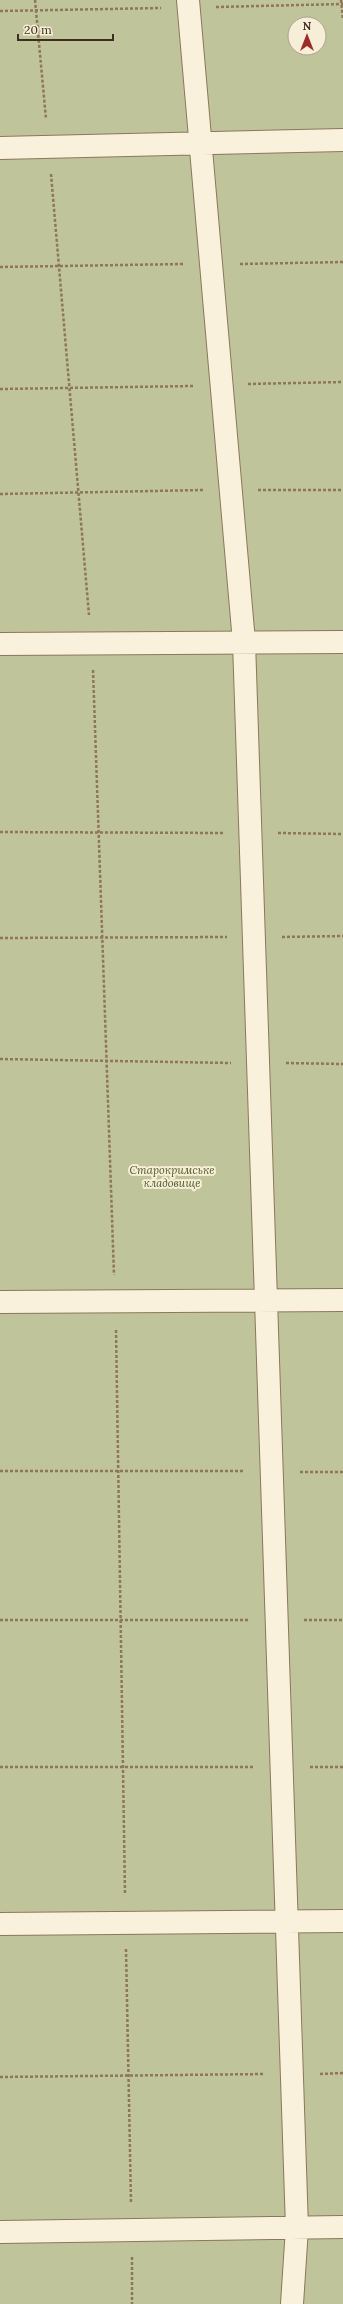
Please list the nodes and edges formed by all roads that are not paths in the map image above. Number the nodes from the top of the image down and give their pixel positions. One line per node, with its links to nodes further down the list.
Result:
1 (188, 0): 3 (street)
2 (343, 140): 3 (street)
3 (201, 144): 4 (street); 5 (street)
4 (0, 148)
5 (244, 642): 6 (street); 7 (street); 8 (street)
6 (343, 642)
7 (0, 644)
8 (266, 1300): 9 (street); 10 (street); 11 (street)
9 (343, 1300)
10 (0, 1302)
11 (287, 1921): 12 (street); 13 (street); 15 (street)
12 (343, 1921)
13 (0, 1924)
14 (343, 2227): 15 (street)
15 (297, 2228): 16 (street); 17 (street)
16 (0, 2232)
17 (292, 2304)

